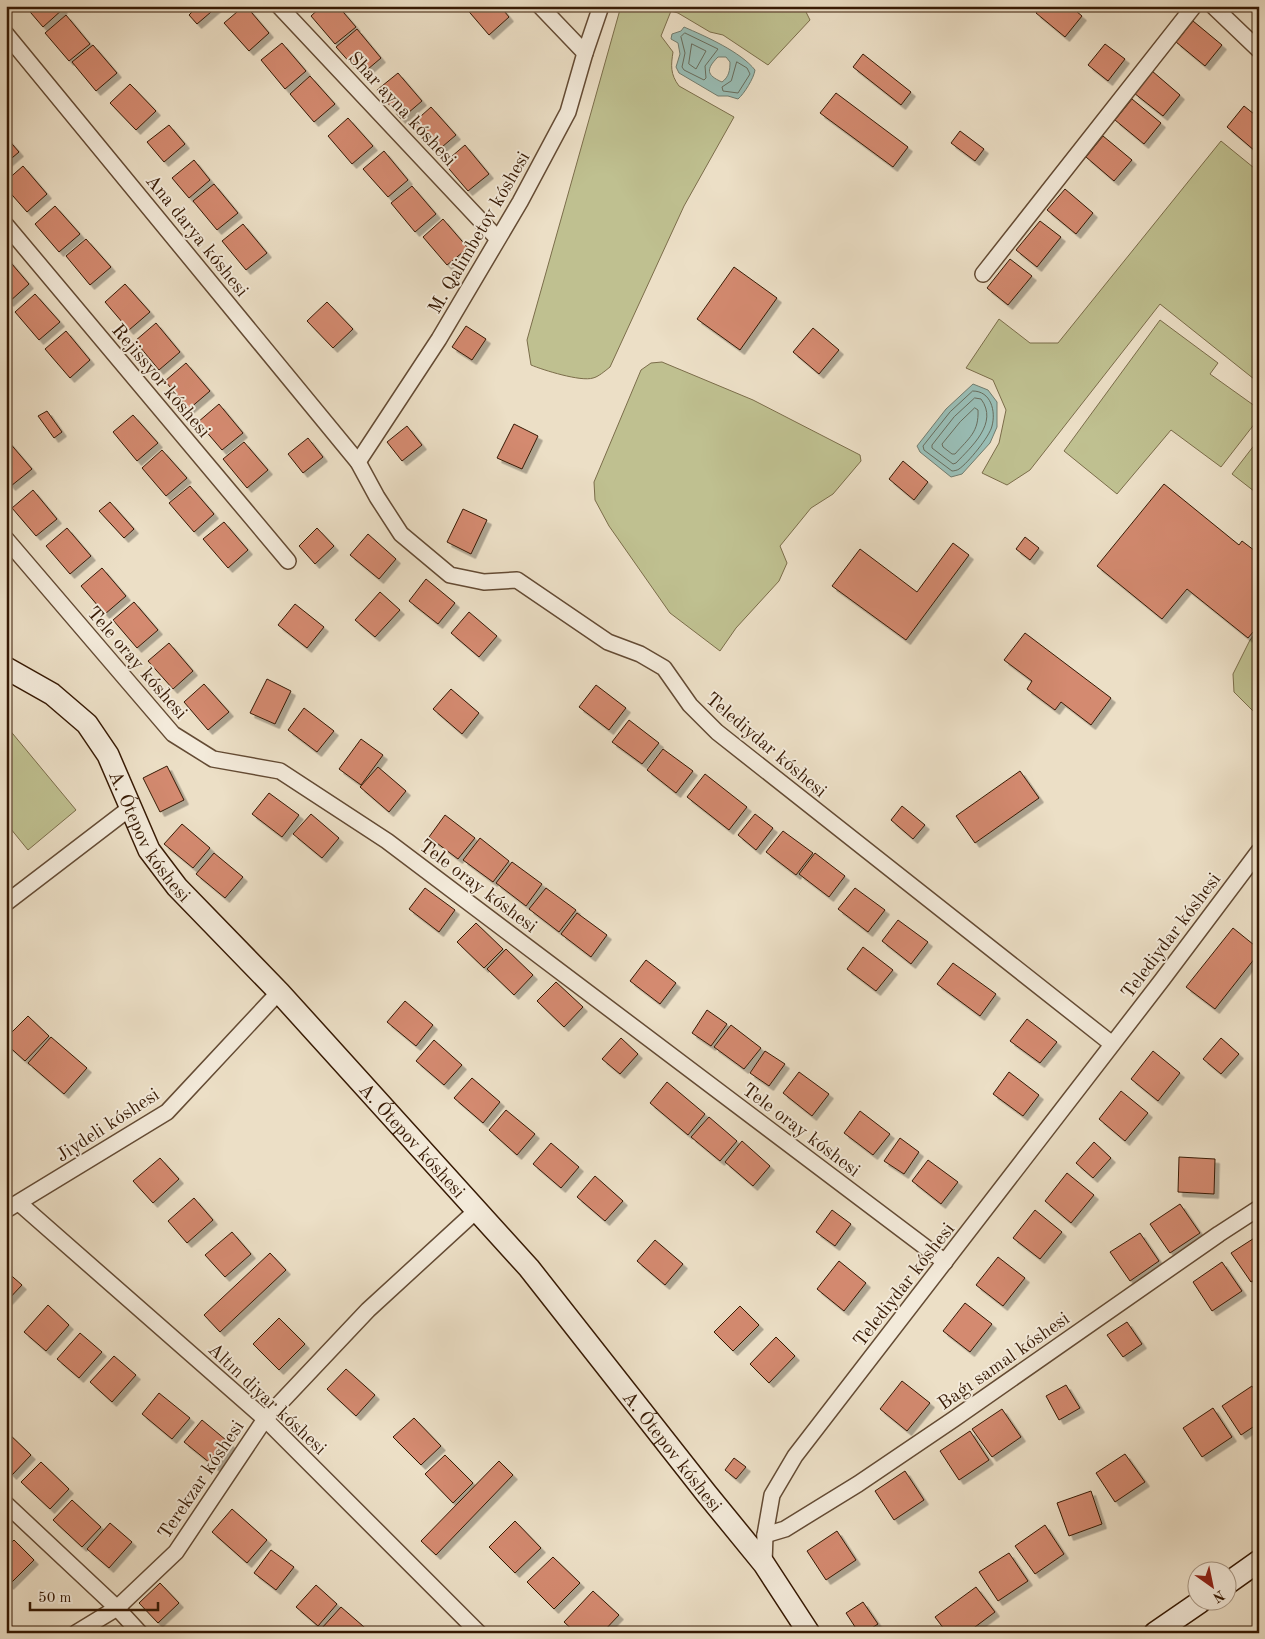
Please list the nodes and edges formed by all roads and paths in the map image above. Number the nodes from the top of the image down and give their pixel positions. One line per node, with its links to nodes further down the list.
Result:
1 (279, 6): 10 (street, Shar ayna kóshesi)
2 (540, 6): 8 (street)
3 (601, 6): 8 (street, M. Qalimbetov kóshesi)
4 (1194, 6): 11 (street)
5 (1213, 6): 7 (street)
6 (6, 34): 12 (street, Ana darya kóshesi)
7 (1259, 50)
8 (585, 54): 10 (street, M. Qalimbetov kóshesi)
9 (6, 225): 14 (street, Rejissyor kóshesi)
10 (497, 238): 12 (street, M. Qalimbetov kóshesi)
11 (983, 274)
12 (358, 462): 20 (street, Telediydar kóshesi)
13 (6, 539): 24 (street, Tele oray kóshesi)
14 (288, 561)
15 (6, 668): 16 (street, A. Ótepov kóshesi)
16 (130, 808): 18 (street); 19 (street, A. Ótepov kóshesi)
17 (1259, 851): 20 (street, Telediydar kóshesi)
18 (6, 903)
19 (279, 992): 21 (street, Jiydeli kóshesi); 23 (street, A. Ótepov kóshesi)
20 (1112, 1044): 24 (street, Telediydar kóshesi)
21 (13, 1206): 25 (street, Altın diyar kóshesi)
22 (1259, 1208): 27 (street, Baǵı samal kóshesi)
23 (477, 1210): 25 (street, Terekzar kóshesi); 29 (street, A. Ótepov kóshesi)
24 (945, 1262): 27 (street, Telediydar kóshesi)
25 (265, 1419): 31 (street, Terekzar kóshesi); 35 (street, Altın diyar kóshesi)
26 (6, 1504): 31 (street)
27 (765, 1535): 29 (street, Telediydar kóshesi)
28 (1259, 1561): 30 (street)
29 (764, 1564): 36 (street, A. Ótepov kóshesi)
30 (1238, 1576)
31 (118, 1608): 33 (street, Terekzar kóshesi); 34 (street)
32 (1188, 1610): 37 (street)
33 (76, 1633)
34 (140, 1633)
35 (479, 1633)
36 (809, 1633)
37 (1155, 1633)

